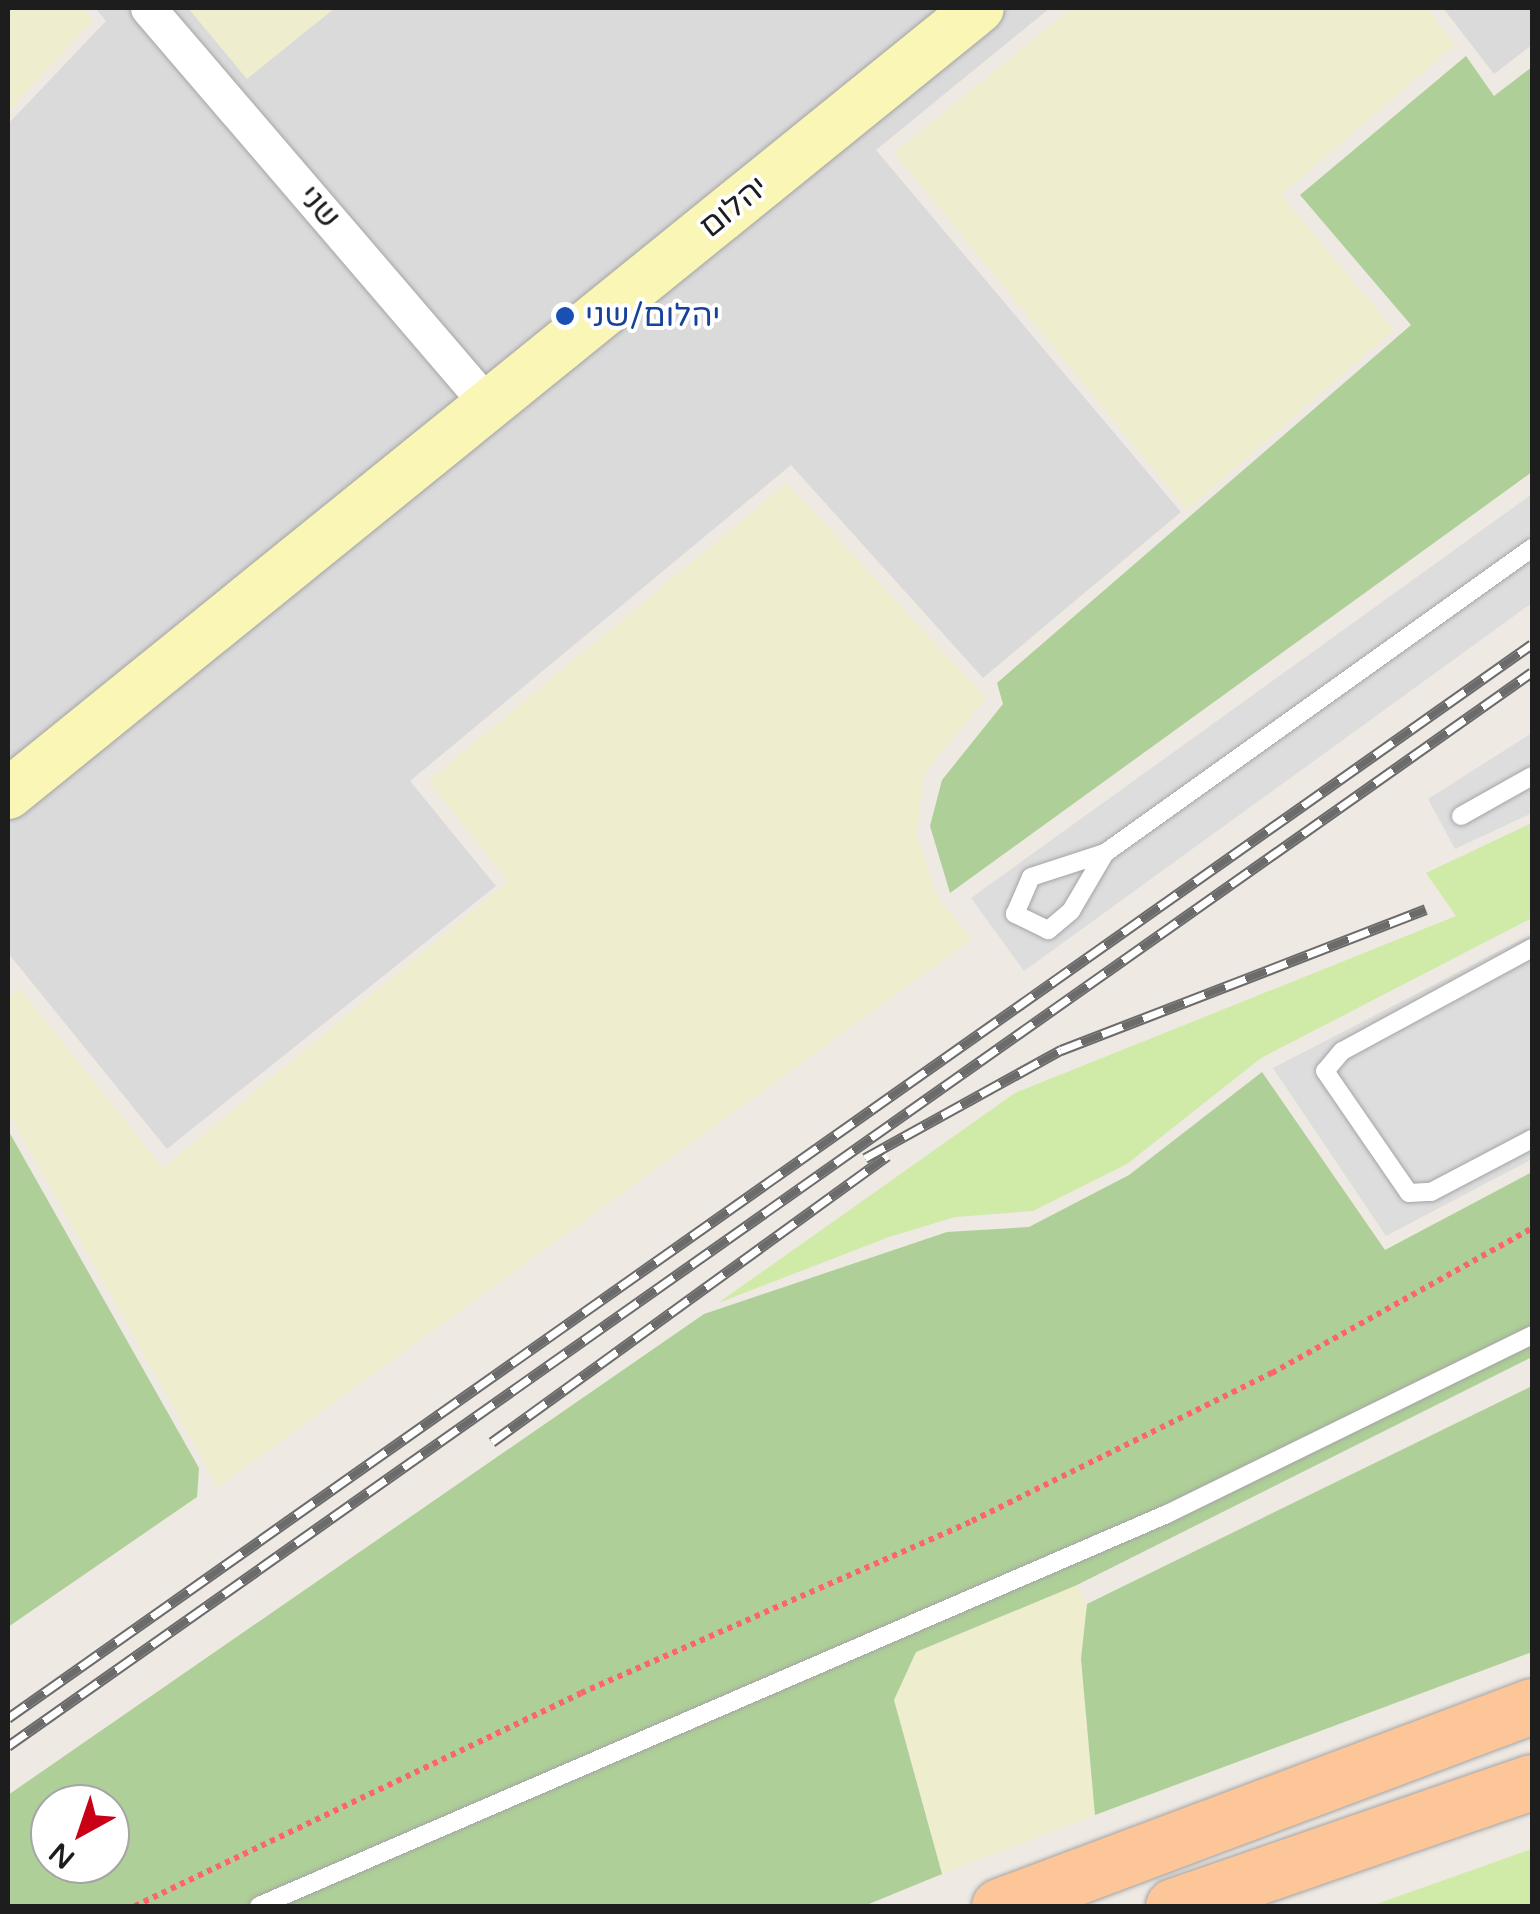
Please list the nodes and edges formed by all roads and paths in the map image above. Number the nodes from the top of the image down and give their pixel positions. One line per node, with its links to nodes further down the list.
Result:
1 (148, 8): 3 (street, שני)
2 (979, 8): 3 (main road, יהלום)
3 (490, 407): 6 (main road, יהלום)
4 (1532, 548): 8 (lane)
5 (1532, 776): 7 (lane)
6 (8, 794)
7 (1461, 816)
8 (1105, 852): 8 (lane)
9 (1532, 948): 10 (lane)
10 (1532, 1139)
11 (1532, 1228): 15 (path)
12 (1532, 1336): 16 (lane)
13 (1532, 1706): 17 (main road)
14 (1532, 1782): 18 (main road)
15 (135, 1906)
16 (259, 1906)
17 (999, 1906)
18 (1172, 1906)

